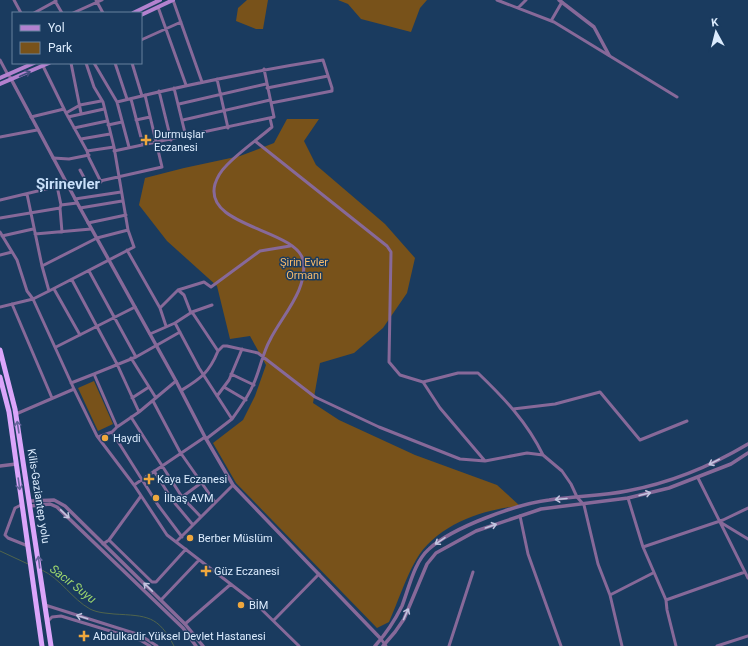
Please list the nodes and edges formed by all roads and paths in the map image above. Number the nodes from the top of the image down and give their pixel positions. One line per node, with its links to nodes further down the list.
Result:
1 (14, 0): 12 (street)
2 (102, 0): 8 (street)
3 (160, 0): 17 (main road)
4 (173, 0): 10 (main road); 20 (street)
5 (497, 0): 11 (street)
6 (526, 0): 11 (street)
7 (55, 1): 13 (street); 14 (street)
8 (96, 1): 15 (street); 16 (street)
9 (560, 1): 19 (street); 23 (street)
10 (158, 7): 18 (main road); 21 (street)
11 (518, 8): 19 (street)
12 (20, 12)
13 (36, 12)
14 (61, 12)
15 (75, 12)
16 (102, 12)
17 (134, 12)
18 (142, 15)
19 (551, 21): 23 (street)
20 (181, 22): 21 (street); 39 (street)
21 (167, 28): 22 (street); 41 (street)
22 (142, 40)
23 (610, 55): 47 (street)
24 (0, 60): 34 (street)
25 (32, 64): 34 (main road)
26 (47, 64): 32 (main road)
27 (71, 64): 53 (street)
28 (86, 64): 49 (street)
29 (95, 64): 50 (street)
30 (115, 64): 48 (street)
31 (132, 64): 46 (street)
32 (43, 66): 38 (main road, one-way to 32); 54 (street)
33 (264, 70): 35 (street); 37 (street); 42 (street)
34 (8, 75): 36 (main road); 38 (street)
35 (328, 76): 42 (street); 51 (street)
36 (0, 78)
37 (217, 79): 39 (street); 45 (street)
38 (12, 80): 40 (main road); 59 (street)
39 (202, 82): 41 (street)
40 (0, 84)
41 (186, 85): 43 (street)
42 (267, 86): 45 (street); 51 (street)
43 (174, 88): 44 (street); 52 (street)
44 (159, 91): 46 (street); 73 (street)
45 (220, 95): 52 (street); 56 (street)
46 (143, 96): 48 (street); 60 (street)
47 (677, 97)
48 (129, 99): 50 (street); 62 (street)
49 (101, 101): 53 (street); 55 (street)
50 (117, 102): 64 (street)
51 (271, 102): 56 (street); 61 (street)
52 (179, 104): 63 (street)
53 (80, 105): 57 (street); 58 (street)
54 (64, 109): 58 (street); 59 (street)
55 (104, 109): 57 (street); 65 (street)
56 (224, 110): 63 (street); 67 (street)
57 (81, 113): 58 (street)
58 (67, 115): 66 (street)
59 (31, 117): 68 (street)
60 (150, 117): 62 (street); 75 (street)
61 (270, 118): 67 (street); 74 (street)
62 (136, 120): 76 (street)
63 (183, 120): 71 (street)
64 (122, 122): 65 (street); 77 (street)
65 (107, 123): 66 (street); 69 (street)
66 (74, 128): 72 (street)
67 (228, 128): 71 (street)
68 (37, 130): 70 (street); 81 (street)
69 (110, 134): 72 (street); 78 (street)
70 (0, 137)
71 (186, 137): 73 (street)
72 (81, 139): 79 (street)
73 (171, 140): 75 (street)
74 (255, 141): 108 (street); 147 (street)
75 (156, 143): 76 (street); 83 (street)
76 (143, 145): 77 (street)
77 (129, 147): 78 (street)
78 (114, 149): 79 (street); 83 (street)
79 (87, 151): 80 (street)
80 (89, 155): 81 (street); 84 (street)
81 (53, 158): 87 (street)
82 (80, 170): 85 (street)
83 (118, 177): 84 (street); 88 (street)
84 (101, 182): 85 (street)
85 (88, 185): 87 (street)
86 (57, 186): 87 (street); 89 (street); 94 (street)
87 (68, 186): 92 (street)
88 (121, 192): 92 (street); 93 (street)
89 (27, 194): 91 (street); 96 (street)
90 (0, 195): 91 (street)
91 (1, 199)
92 (76, 201): 94 (street); 95 (street)
93 (122, 201): 95 (street); 97 (street)
94 (60, 206): 96 (street); 104 (street)
95 (80, 208): 99 (street)
96 (30, 213): 98 (street); 100 (street)
97 (126, 215): 99 (street); 102 (street)
98 (0, 218)
99 (88, 223): 101 (street)
100 (33, 229): 105 (street); 106 (street)
101 (92, 229): 104 (street); 107 (street)
102 (128, 230): 107 (street); 109 (street)
103 (0, 232): 106 (street)
104 (62, 232): 105 (street)
105 (35, 234): 113 (street)
106 (1, 236): 110 (street)
107 (97, 238): 112 (street); 113 (street)
108 (290, 246): 117 (street); 138 (street)
109 (127, 250): 112 (street); 124 (street)
110 (12, 252): 111 (street); 119 (street)
111 (0, 255)
112 (109, 260): 114 (street); 123 (street)
113 (42, 266): 118 (street)
114 (89, 271): 115 (street); 126 (street)
115 (72, 280): 116 (street); 129 (street)
116 (54, 289): 118 (street); 132 (street)
117 (178, 290): 124 (street); 125 (street)
118 (49, 291): 119 (street)
119 (33, 299): 120 (street); 134 (street)
120 (12, 304): 122 (street); 155 (street)
121 (212, 305): 125 (street)
122 (0, 307)
123 (135, 307): 126 (street); 131 (street)
124 (160, 308): 128 (street)
125 (192, 313): 127 (street); 137 (street)
126 (114, 318): 129 (street); 139 (street)
127 (175, 323): 128 (street); 130 (street)
128 (166, 326): 131 (street)
129 (96, 327): 132 (street); 141 (street)
130 (180, 332): 133 (street); 144 (street)
131 (150, 334): 133 (street)
132 (80, 335): 134 (street)
133 (157, 345): 139 (street); 146 (street)
134 (56, 347): 148 (street)
135 (242, 349): 137 (street); 138 (street); 143 (street)
136 (0, 350): 161 (highway, Kilis-Gaziantep yolu)
137 (218, 351): 144 (street)
138 (262, 356): 149 (street); 173 (street)
139 (136, 357): 140 (street)
140 (131, 358): 141 (street); 150 (street)
141 (117, 364): 142 (street); 156 (street)
142 (94, 374): 148 (street); 165 (street)
143 (232, 374): 149 (street); 151 (street)
144 (204, 376): 153 (street); 154 (street)
145 (0, 377): 174 (highway, Kilis-Gaziantep yolu)
146 (176, 381): 153 (street); 157 (street)
147 (423, 382): 159 (street); 173 (street)
148 (72, 383): 152 (street)
149 (254, 384): 158 (street)
150 (149, 387): 156 (street); 157 (street)
151 (224, 387): 154 (street); 158 (street)
152 (74, 389): 155 (street); 167 (street)
153 (182, 390): 168 (street)
154 (217, 396): 163 (street)
155 (52, 398): 161 (street)
156 (132, 398): 160 (street)
157 (154, 399): 160 (street); 170 (street)
158 (246, 400): 163 (street)
159 (513, 409): 164 (street); 172 (street)
160 (139, 412): 162 (street)
161 (16, 414): 188 (highway, Kilis-Gaziantep yolu, one-way to 161)
162 (131, 417): 165 (street); 176 (street)
163 (232, 418): 168 (street)
164 (687, 421)
165 (117, 427): 166 (street)
166 (112, 432): 167 (street); 179 (street)
167 (98, 437): 181 (street)
168 (205, 438): 170 (street); 182 (street)
169 (748, 444): 185 (street, one-way to 185)
170 (180, 452): 176 (street); 180 (street)
171 (748, 454): 178 (street)
172 (543, 455): 173 (street); 185 (street)
173 (485, 462)
174 (16, 464): 175 (street); 189 (highway, Kilis-Gaziantep yolu, one-way to 189)
175 (0, 466)
176 (161, 466): 177 (street); 184 (street)
177 (154, 471): 179 (street); 195 (street)
178 (698, 478): 186 (street, one-way to 178); 194 (street)
179 (143, 479): 181 (street); 196 (street)
180 (201, 484): 184 (street); 187 (street)
181 (134, 485): 183 (street)
182 (233, 485): 187 (street); 208 (street)
183 (141, 496): 198 (street); 199 (street)
184 (182, 497): 193 (street)
185 (577, 497): 190 (street); 221 (street, one-way to 221)
186 (628, 498): 190 (street); 201 (street)
187 (215, 502): 193 (street)
188 (30, 503): 200 (street); 214 (highway, Kilis-Gaziantep yolu, one-way to 188); 229 (street, one-way to 229)
189 (21, 505): 202 (highway, Kilis-Gaziantep yolu); 202 (street)
190 (584, 505): 192 (street); 211 (street)
191 (748, 508): 194 (street)
192 (520, 516): 224 (street, one-way to 192); 234 (street)
193 (201, 517): 195 (street)
194 (719, 521): 197 (street); 201 (street); 206 (street)
195 (193, 525): 196 (street)
196 (182, 537): 199 (street)
197 (748, 539)
198 (109, 540): 200 (street); 203 (street)
199 (177, 541): 203 (street)
200 (103, 544): 212 (street, one-way to 200)
201 (643, 547): 207 (street)
202 (28, 548): 225 (highway, Kilis-Gaziantep yolu)
203 (186, 549): 204 (street)
204 (199, 560): 210 (street); 212 (street)
205 (472, 572): 233 (street)
206 (745, 572): 209 (street); 213 (street)
207 (653, 573): 211 (street); 213 (street)
208 (320, 574): 215 (street); 221 (street)
209 (748, 578)
210 (231, 584): 215 (street); 217 (street)
211 (610, 594): 235 (street)
212 (161, 600): 217 (street)
213 (666, 600): 236 (street)
214 (44, 605): 216 (highway, Kilis-Gaziantep yolu); 218 (street, one-way to 214)
215 (274, 620): 231 (street)
216 (47, 622): 222 (street); 226 (highway, Kilis-Gaziantep yolu)
217 (185, 624): 230 (street)
218 (135, 634): 219 (street); 222 (street)
219 (142, 636): 222 (street); 228 (street)
220 (748, 636): 223 (street)
221 (381, 639): 224 (street); 232 (street)
222 (138, 640): 227 (street)
223 (729, 644): 237 (street)
224 (385, 645)
225 (42, 646)
226 (50, 646)
227 (150, 646)
228 (157, 646)
229 (196, 646)
230 (203, 646)
231 (299, 646)
232 (375, 646)
233 (449, 646)
234 (561, 646)
235 (622, 646)
236 (676, 646)
237 (717, 646)

